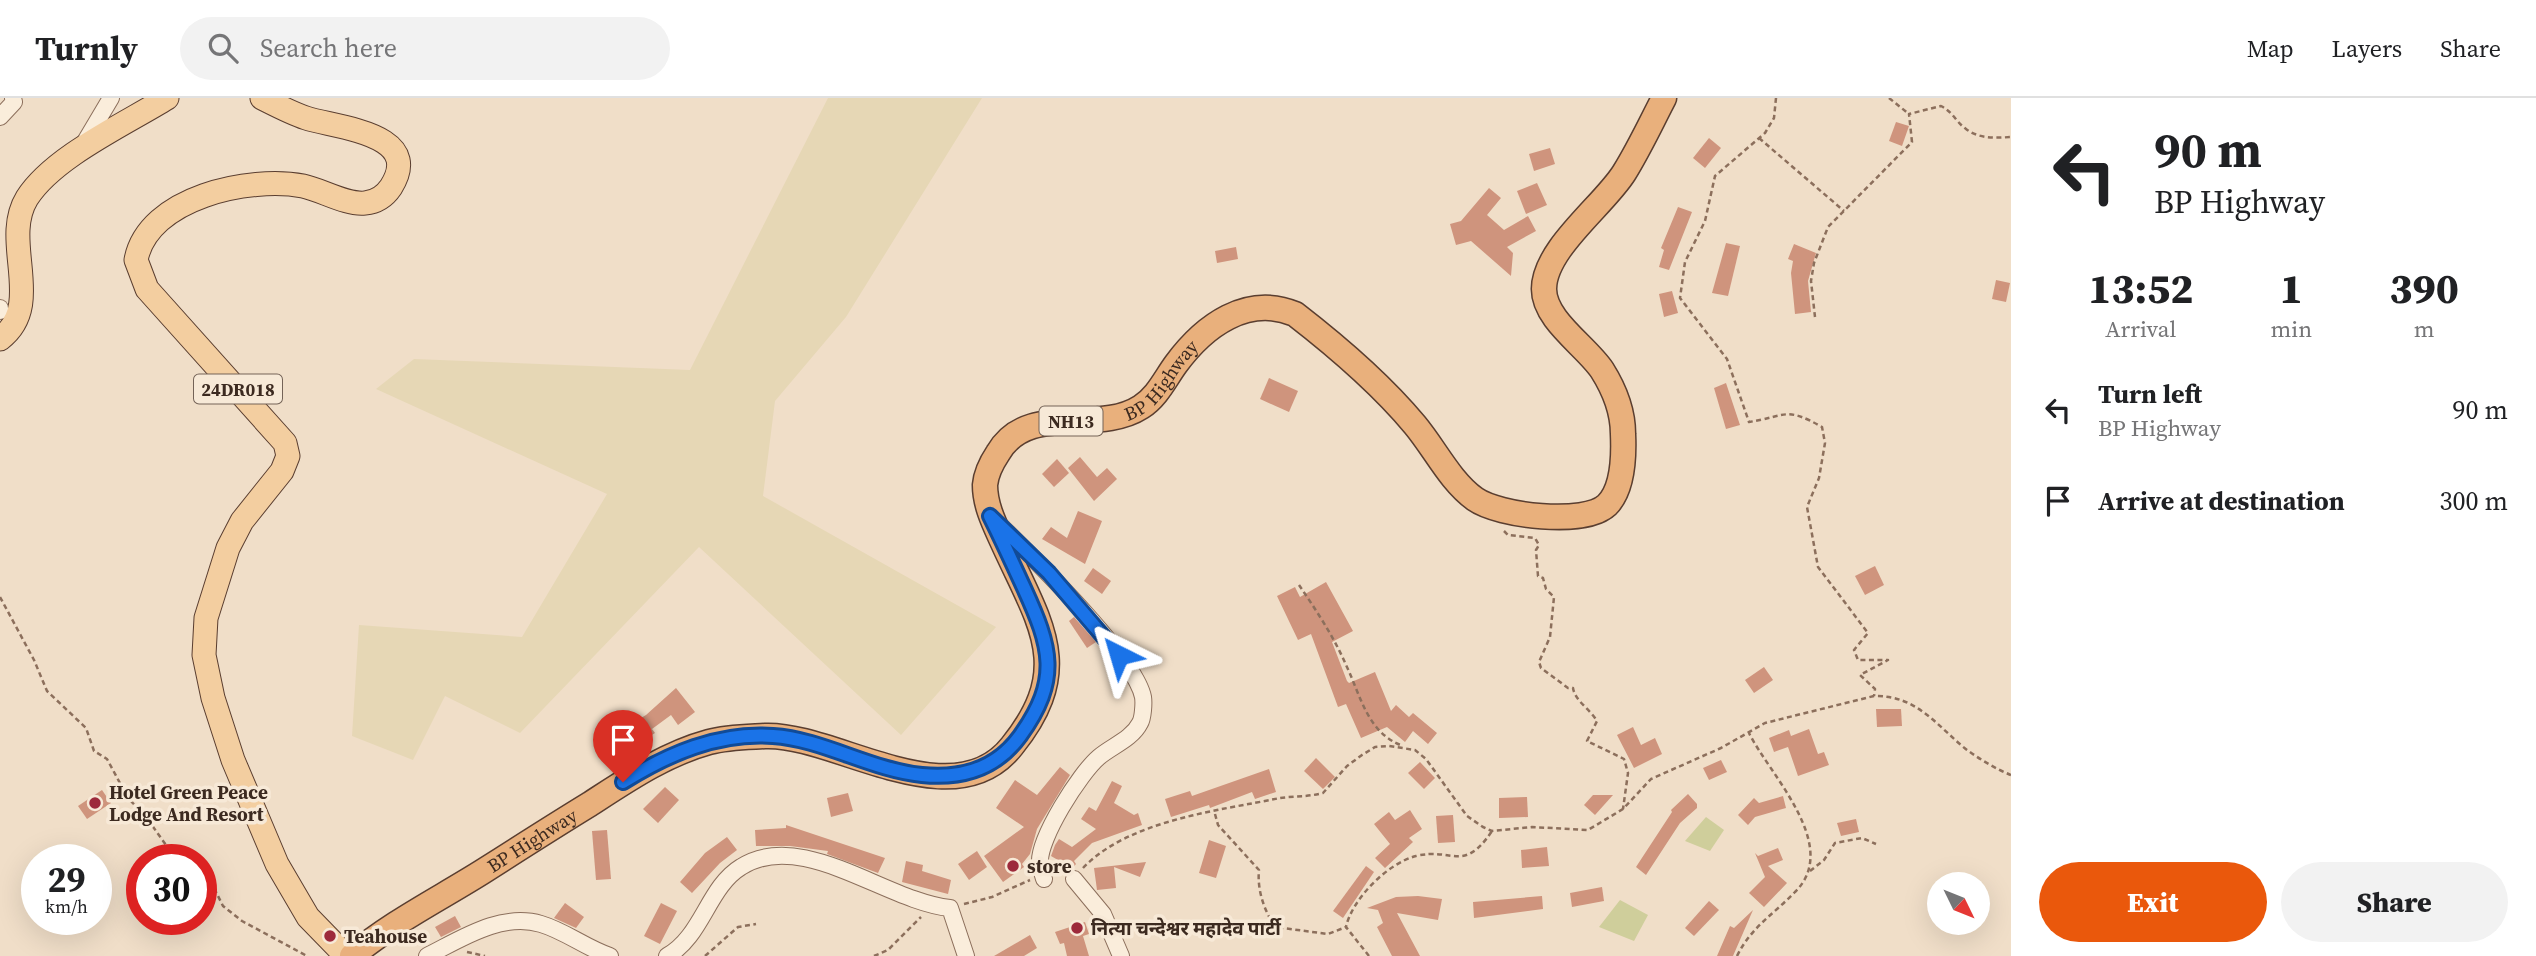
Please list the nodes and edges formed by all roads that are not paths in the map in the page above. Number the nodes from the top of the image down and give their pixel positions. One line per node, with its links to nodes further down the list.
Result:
1 (13, 98): 6 (street)
2 (111, 98): 7 (street)
3 (167, 98): 7 (main road)
4 (262, 98): 12 (main road, 24DR018)
5 (1664, 98): 9 (highway, BP Highway / NH13)
6 (0, 117)
7 (82, 147): 8 (main road)
8 (0, 339)
9 (990, 516): 10 (street); 12 (highway, BP Highway / NH13)
10 (1044, 879)
11 (1074, 879): 17 (street)
12 (349, 956)
13 (427, 956): 14 (street)
14 (610, 956)
15 (667, 956): 16 (street)
16 (966, 956)
17 (1121, 956)

